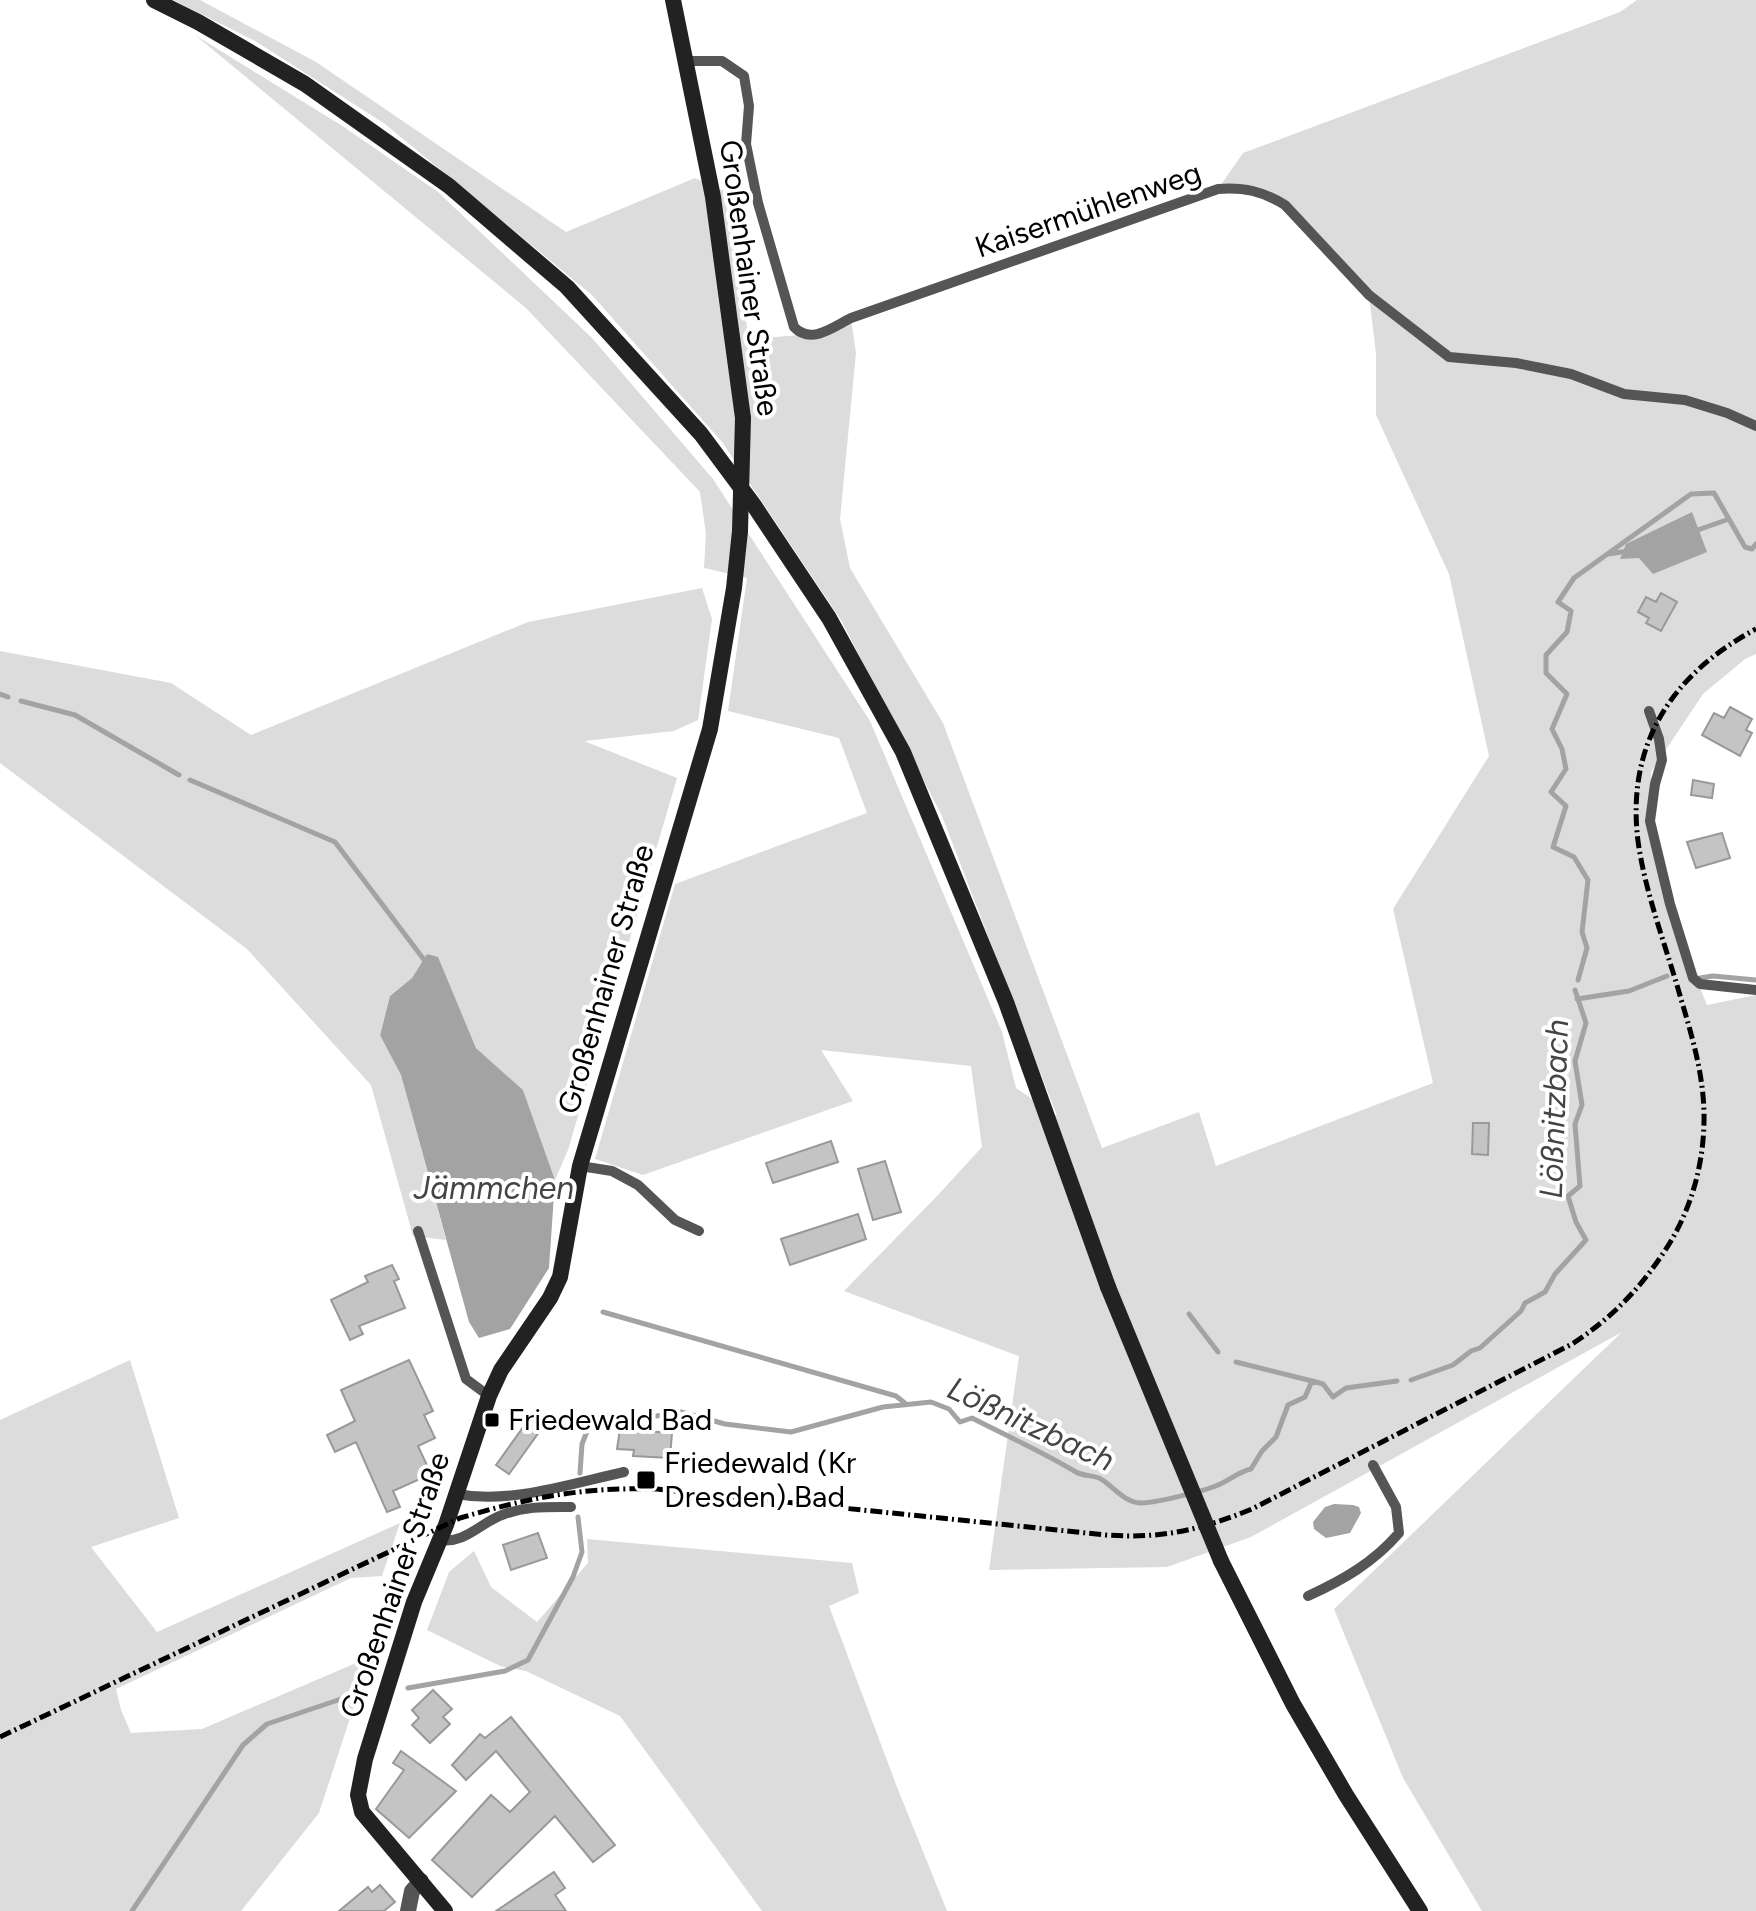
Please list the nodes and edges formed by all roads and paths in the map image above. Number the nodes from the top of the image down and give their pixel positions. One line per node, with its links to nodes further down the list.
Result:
1 (154, 0): 20 (main road, bridge)
2 (673, 0): 3 (main road, Großenhainer Straße)
3 (685, 61): 4 (lane, Kaisermühlenweg); 7 (main road, Großenhainer Straße, bridge)
4 (1756, 426)
5 (1649, 711): 6 (lane)
6 (1756, 990)
7 (580, 1166): 9 (lane); 10 (main road, Großenhainer Straße)
8 (418, 1231): 10 (lane)
9 (699, 1231)
10 (489, 1396): 13 (main road, Großenhainer Straße)
11 (1373, 1465): 16 (lane)
12 (624, 1472): 13 (lane)
13 (456, 1494): 15 (main road, Großenhainer Straße)
14 (571, 1507): 15 (lane)
15 (440, 1540): 17 (main road, Großenhainer Straße)
16 (1308, 1596)
17 (421, 1881): 18 (street); 19 (main road, Großenhainer Straße)
18 (408, 1911)
19 (445, 1911)
20 (1420, 1911)

